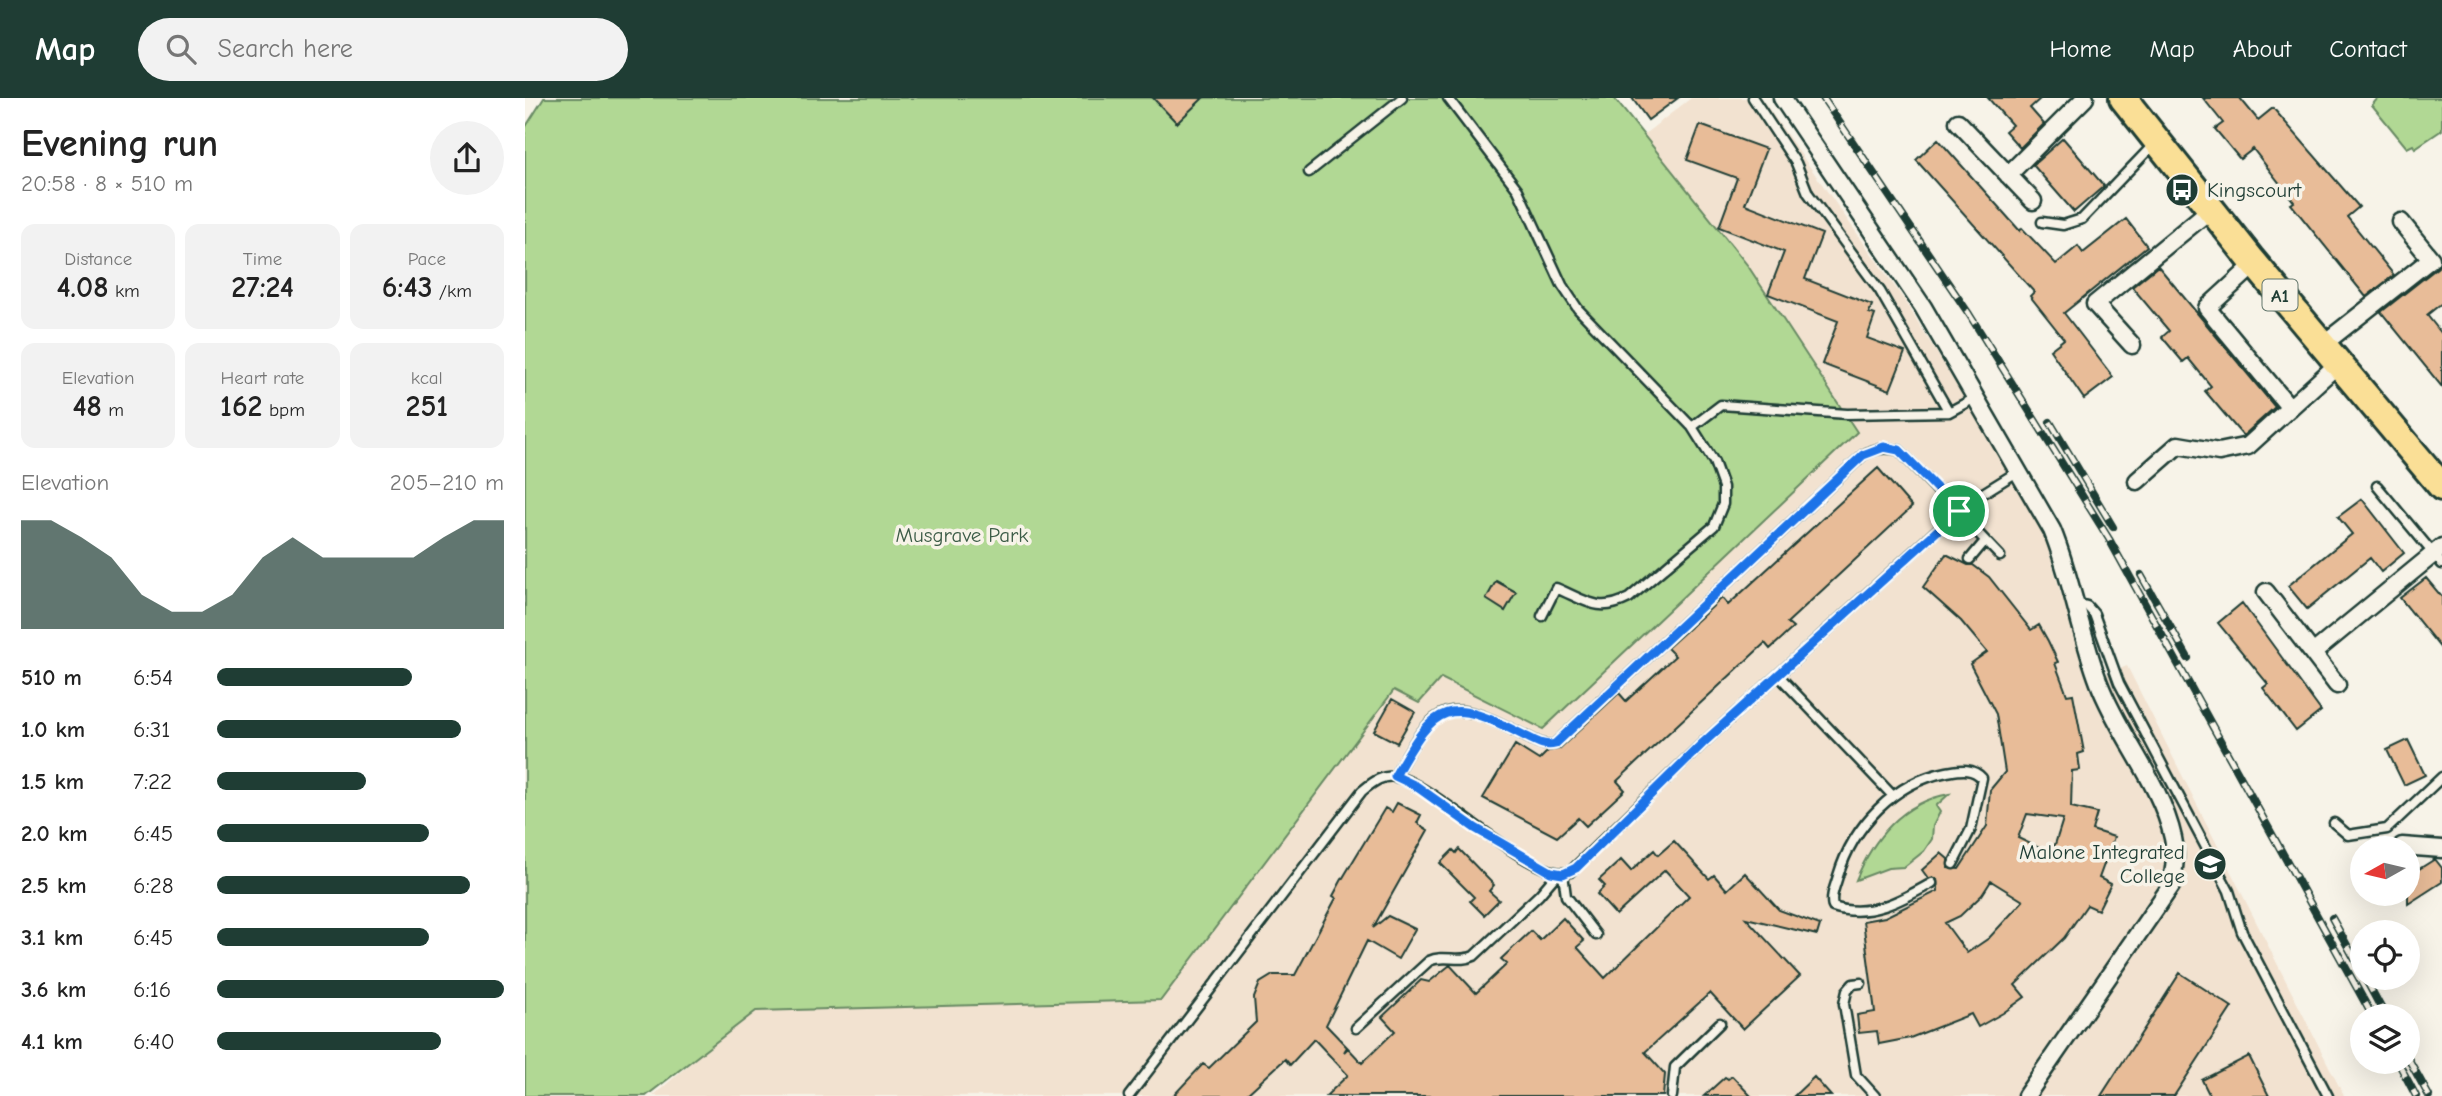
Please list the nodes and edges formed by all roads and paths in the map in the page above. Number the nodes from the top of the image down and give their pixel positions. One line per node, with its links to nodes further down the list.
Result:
1 (1402, 98): 9 (lane)
2 (1448, 98): 21 (lane)
3 (1753, 98): 20 (lane)
4 (1781, 98): 18 (street)
5 (2123, 98): 8 (main road, A1)
6 (2075, 101): 10 (street)
7 (1958, 122): 10 (street)
8 (2157, 141): 12 (main road, A1); 13 (lane)
9 (1309, 172)
10 (2008, 176): 11 (street)
11 (2033, 201)
12 (2211, 209): 15 (main road, A1); 16 (street)
13 (2042, 222)
14 (2402, 222): 17 (street)
15 (2255, 264): 17 (main road, A1); 19 (street)
16 (2132, 345)
17 (2330, 355): 19 (street); 25 (main road, A1)
18 (1975, 398): 20 (lane); 22 (street)
19 (2290, 408): 23 (street)
20 (1949, 412): 21 (lane)
21 (1692, 427): 33 (lane)
22 (2017, 472): 26 (lane); 32 (street)
23 (2137, 481)
24 (2377, 486): 28 (lane)
25 (2442, 487)
26 (1959, 511): 27 (lane); 35 (lane); 37 (lane)
27 (1985, 541): 29 (lane); 30 (lane)
28 (2439, 555): 34 (street)
29 (2000, 556)
30 (1970, 559)
31 (2266, 592): 34 (street)
32 (2073, 603): 53 (street); 54 (lane)
33 (1542, 617)
34 (2313, 653): 36 (street)
35 (1779, 676): 39 (lane); 44 (lane)
36 (2337, 685)
37 (1395, 776): 44 (lane); 50 (lane)
38 (2442, 777): 40 (lane)
39 (1893, 796): 43 (lane); 45 (lane)
40 (2334, 823)
41 (2420, 847): 42 (street)
42 (2442, 849)
43 (1953, 864)
44 (1560, 874): 46 (lane); 49 (lane)
45 (1932, 883)
46 (1596, 935)
47 (1861, 983): 52 (lane)
48 (1720, 1023): 51 (lane)
49 (1356, 1028)
50 (1129, 1096)
51 (1672, 1096)
52 (1875, 1096)
53 (2026, 1096)
54 (2328, 1096)

